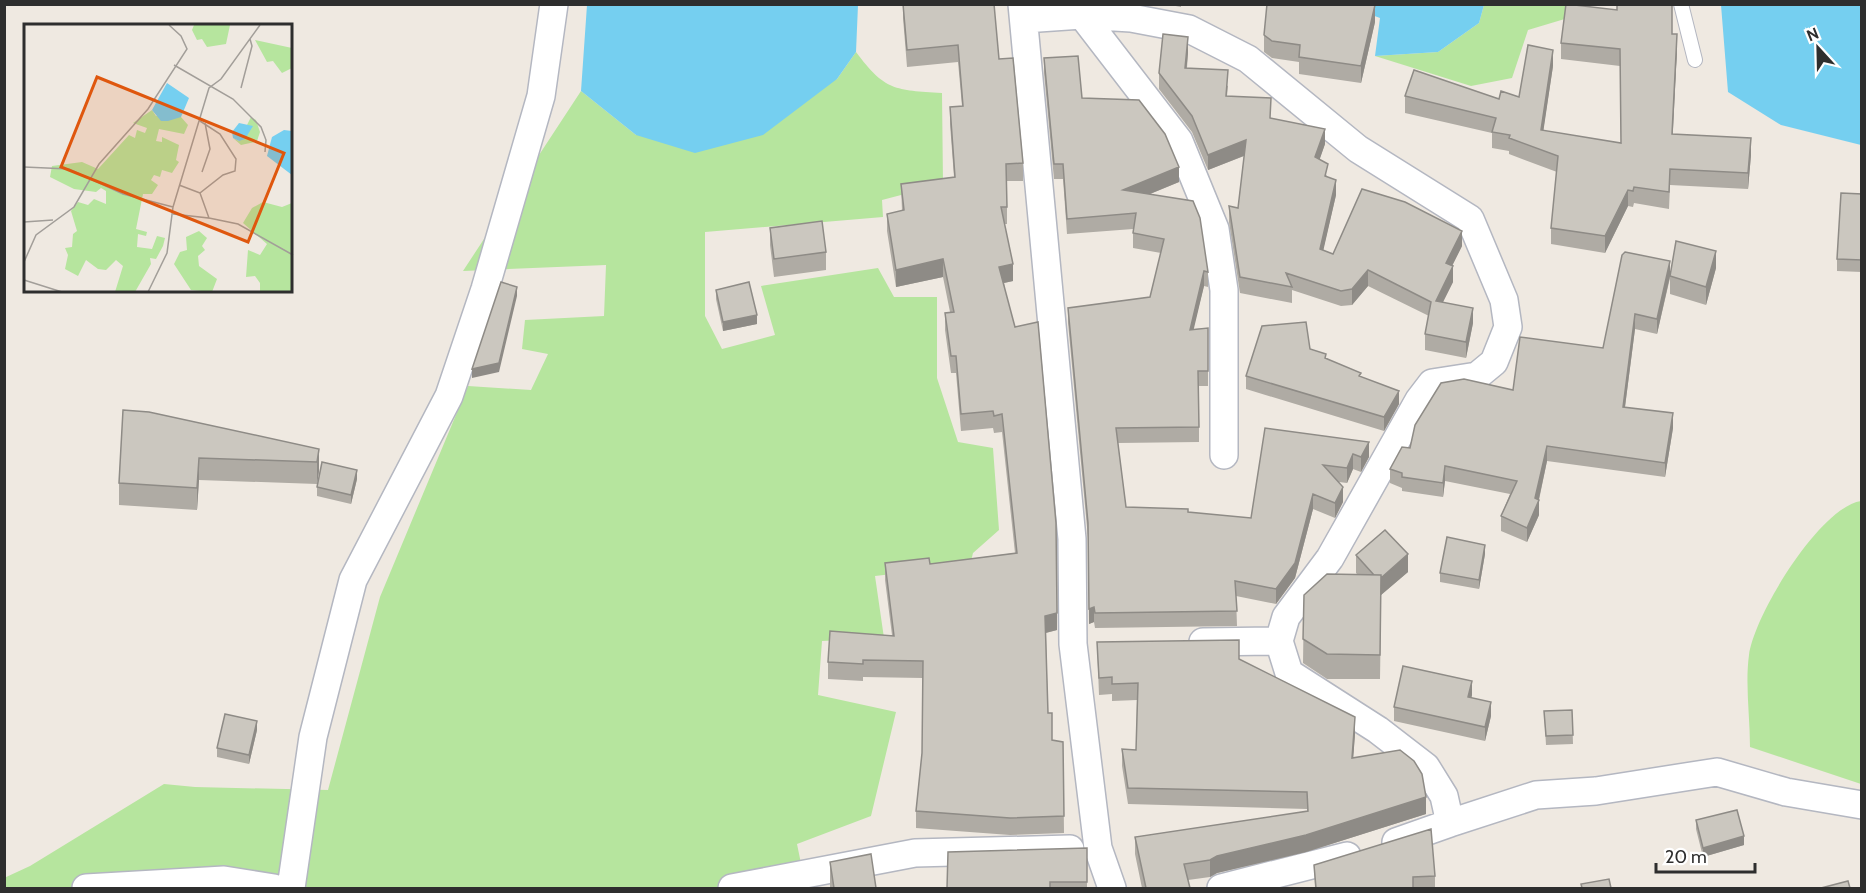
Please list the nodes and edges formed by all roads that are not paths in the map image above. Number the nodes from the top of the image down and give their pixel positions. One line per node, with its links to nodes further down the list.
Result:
1 (554, 4): 14 (street)
2 (1681, 4): 5 (lane)
3 (1023, 12): 4 (street); 11 (street)
4 (1082, 15): 6 (street); 7 (street)
5 (1695, 60)
6 (1224, 455)
7 (1279, 641): 8 (street); 10 (street)
8 (1176, 643)
9 (1862, 805): 10 (street)
10 (1450, 823): 17 (street)
11 (1098, 848): 15 (street); 16 (street)
12 (86, 888): 13 (street)
13 (273, 888)
14 (291, 888)
15 (732, 888)
16 (1112, 888)
17 (1221, 888)

